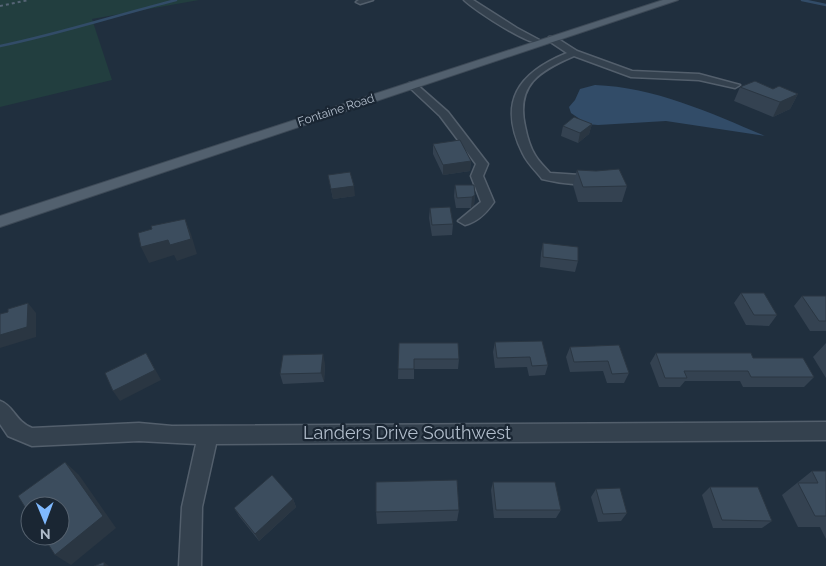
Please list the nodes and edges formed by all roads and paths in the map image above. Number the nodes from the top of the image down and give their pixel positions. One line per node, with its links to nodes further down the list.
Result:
1 (369, 0): 4 (street)
2 (468, 0): 5 (street)
3 (666, 1): 5 (main road, Fontaine Road)
4 (360, 2)
5 (546, 41): 6 (street); 7 (main road, Fontaine Road)
6 (574, 53): 8 (street); 9 (street)
7 (412, 85): 10 (street); 11 (main road, Fontaine Road)
8 (735, 85)
9 (609, 179)
10 (465, 221)
11 (0, 222)
12 (0, 409): 14 (street, Landers Drive Southwest)
13 (826, 431): 14 (street, Landers Drive Southwest)
14 (208, 434): 15 (street)
15 (190, 566)

